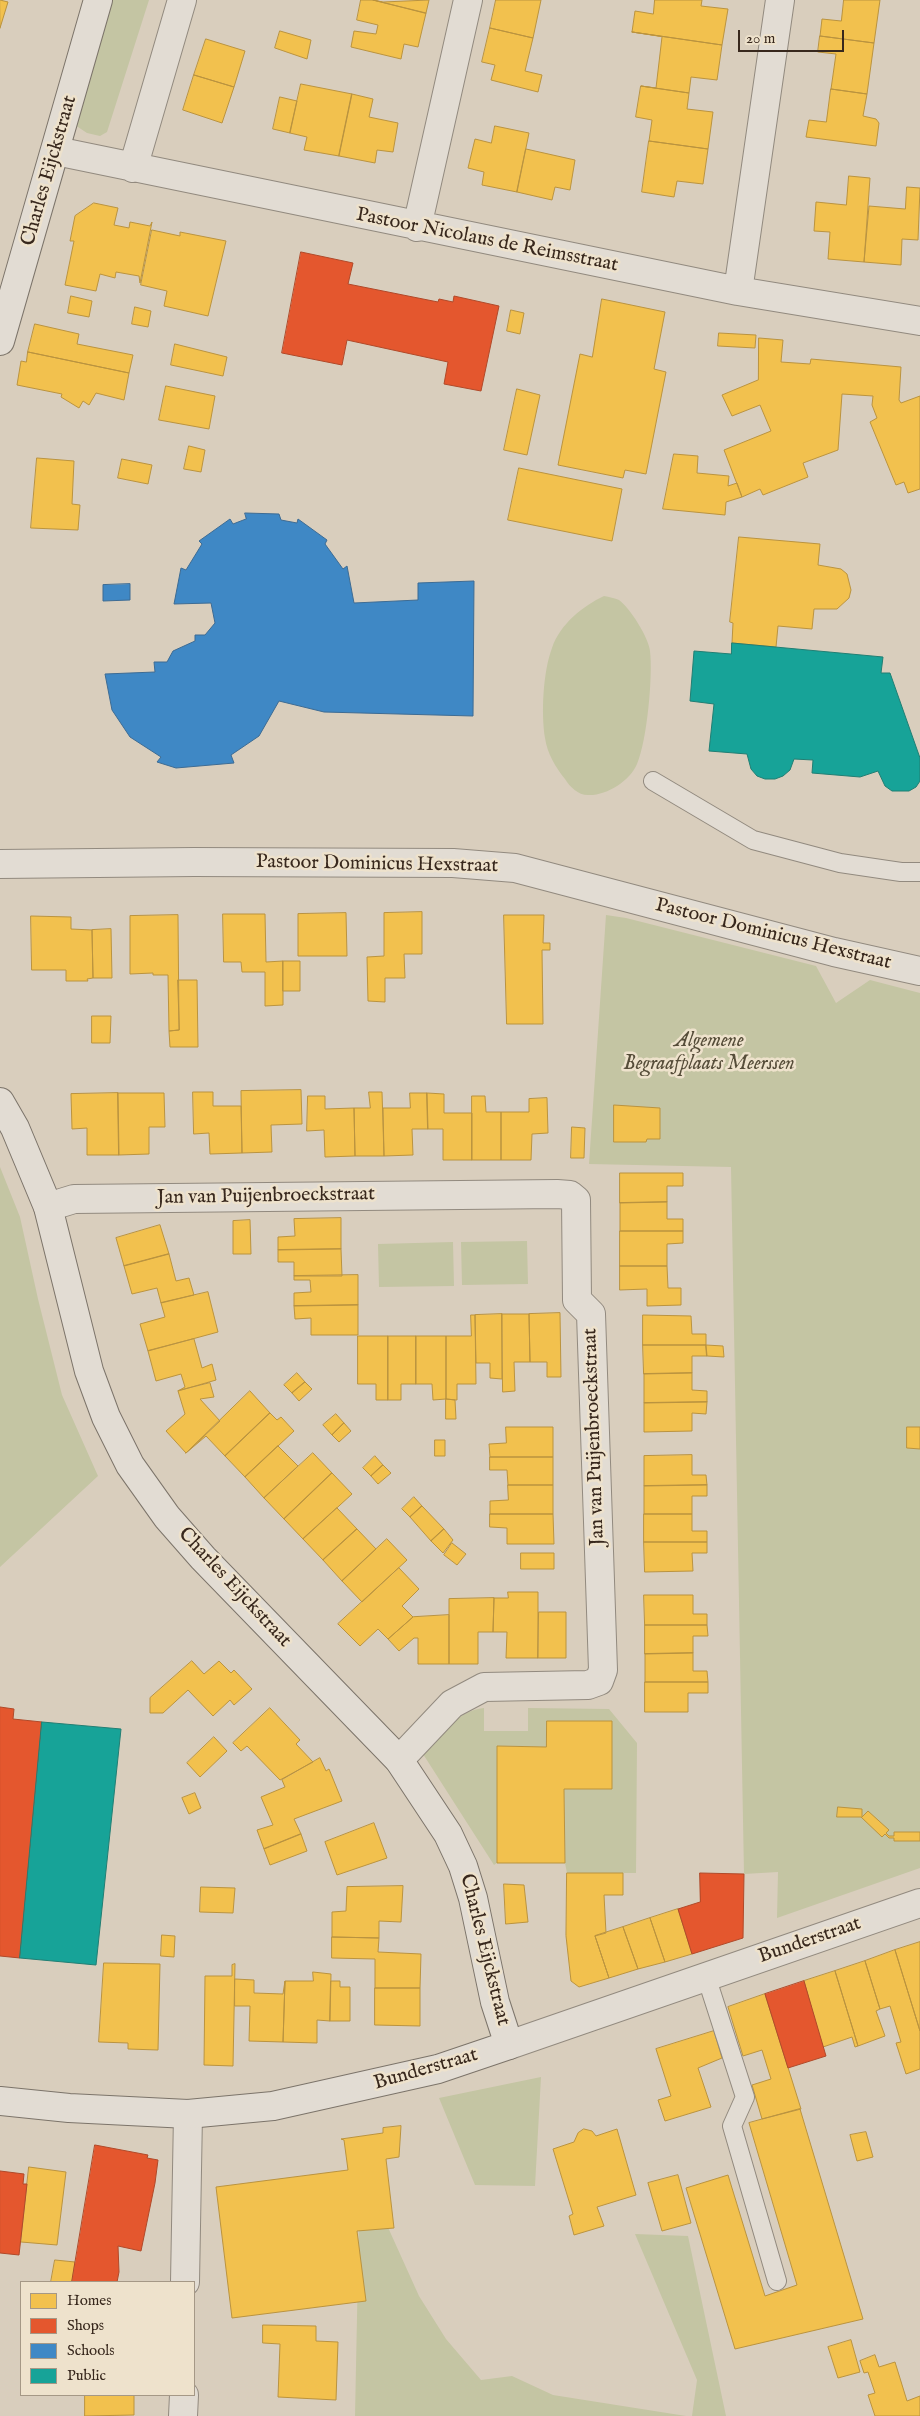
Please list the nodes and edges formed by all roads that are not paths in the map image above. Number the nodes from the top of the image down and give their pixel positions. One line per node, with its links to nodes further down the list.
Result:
1 (98, 0): 5 (street, Charles Eijckstraat)
2 (182, 0): 6 (street)
3 (468, 0): 7 (street)
4 (780, 0): 8 (street)
5 (56, 151): 6 (street, Pastoor Nicolaus de Reimsstraat); 10 (street, Charles Eijckstraat)
6 (133, 168): 7 (street, Pastoor Nicolaus de Reimsstraat)
7 (417, 227): 8 (street, Pastoor Nicolaus de Reimsstraat)
8 (738, 291): 9 (street, Pastoor Nicolaus de Reimsstraat)
9 (920, 321)
10 (0, 341)
11 (653, 781): 13 (lane)
12 (0, 864): 14 (street, Pastoor Dominicus Hexstraat)
13 (920, 872)
14 (920, 971)
15 (0, 1102): 16 (street, Charles Eijckstraat)
16 (48, 1207): 17 (street, Charles Eijckstraat); 17 (street, Jan van Puijenbroeckstraat)
17 (399, 1760): 20 (street, Charles Eijckstraat)
18 (920, 1903): 19 (street, Bunderstraat)
19 (706, 1976): 20 (street, Bunderstraat); 24 (lane)
20 (509, 2045): 22 (street, Bunderstraat)
21 (0, 2101): 22 (street, Bunderstraat)
22 (188, 2114): 23 (street)
23 (185, 2281)
24 (777, 2281)
25 (184, 2396): 26 (street)
26 (183, 2416)

